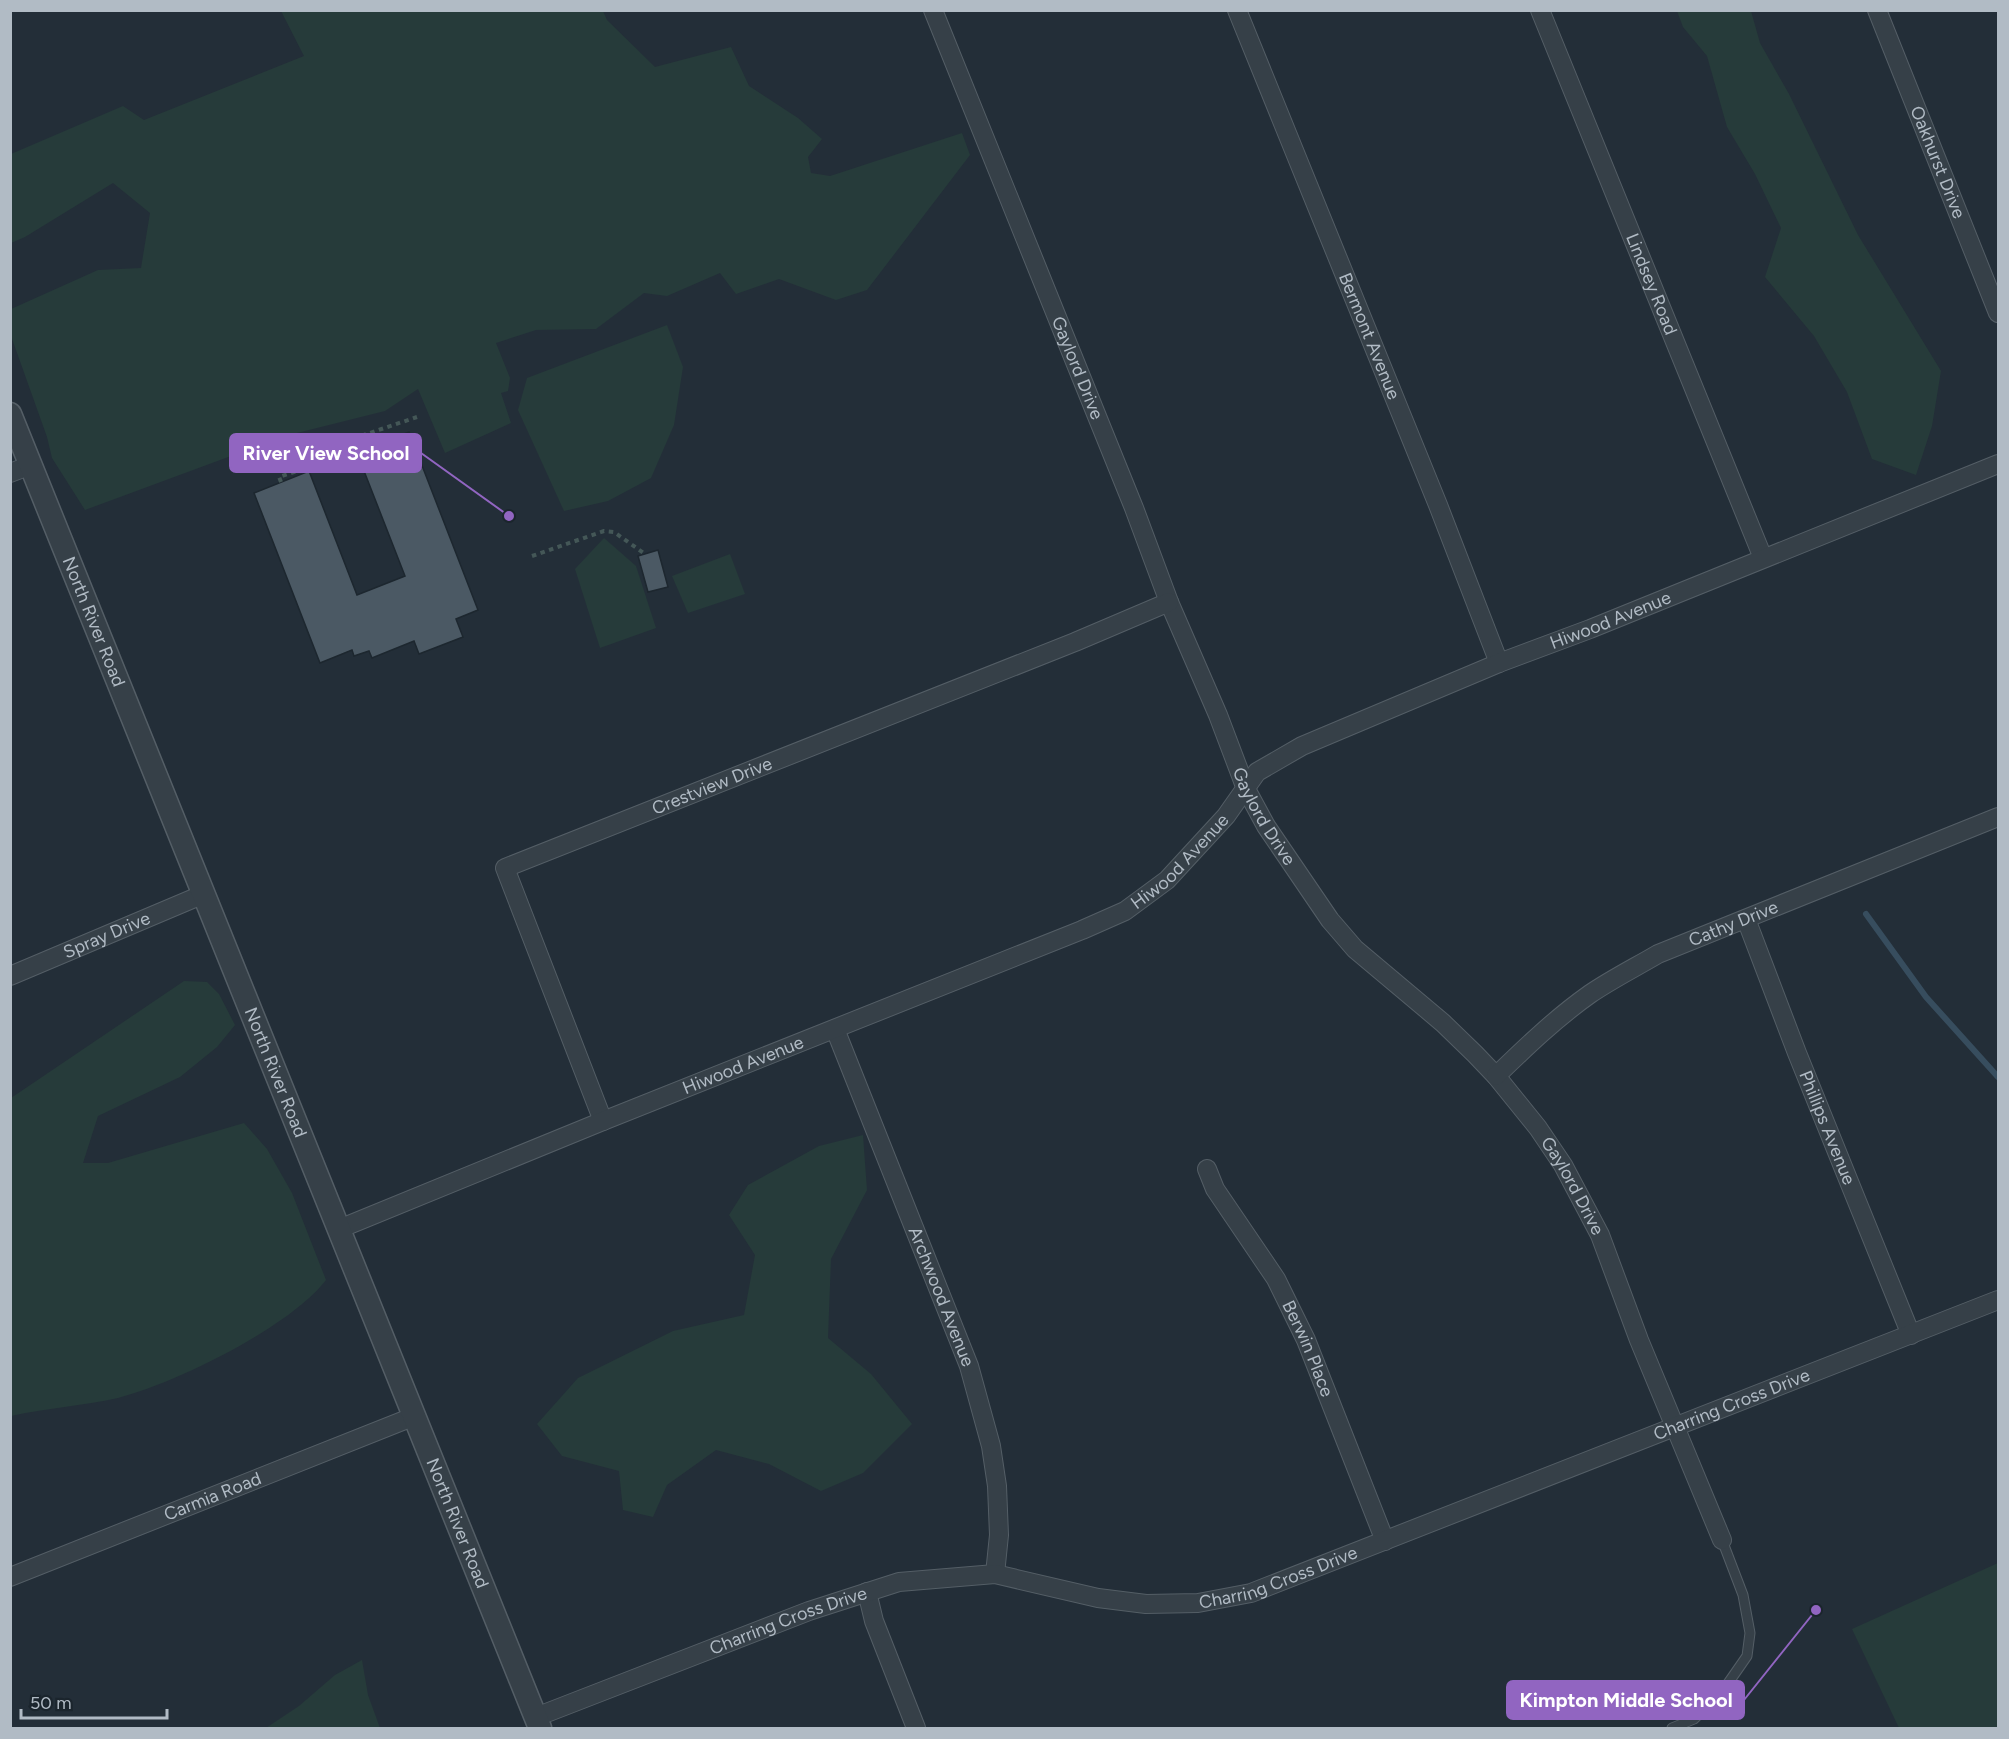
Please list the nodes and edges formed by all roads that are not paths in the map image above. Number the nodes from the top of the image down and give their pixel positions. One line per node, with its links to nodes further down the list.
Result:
1 (933, 10): 10 (street, Gaylord Drive)
2 (1237, 10): 11 (street, Bermont Avenue)
3 (1540, 10): 9 (street, Lindsey Road)
4 (1877, 10): 5 (street, Oakhurst Drive)
5 (1998, 313)
6 (10, 414): 8 (street, North River Road)
7 (1998, 464): 9 (street, Hiwood Avenue)
8 (21, 469): 14 (street, North River Road)
9 (1763, 558): 11 (street, Hiwood Avenue)
10 (1169, 602): 12 (street, Gaylord Drive); 19 (street, Crestview Drive)
11 (1499, 663): 12 (street, Hiwood Avenue)
12 (1246, 789): 17 (street, Hiwood Avenue); 18 (street, Gaylord Drive)
13 (1998, 817): 15 (street, Cathy Drive)
14 (204, 894): 16 (street, Spray Drive); 21 (street, North River Road)
15 (1746, 919): 18 (street, Cathy Drive); 23 (street, Phillips Avenue)
16 (10, 976)
17 (835, 1029): 19 (street, Hiwood Avenue); 28 (street, Archwood Avenue)
18 (1496, 1076): 25 (street, Gaylord Drive)
19 (603, 1121): 21 (street, Hiwood Avenue)
20 (1206, 1169): 27 (street, Berwin Place)
21 (339, 1229): 24 (street, North River Road)
22 (1998, 1299): 23 (street, Charring Cross Drive)
23 (1911, 1335): 25 (street, Charring Cross Drive)
24 (415, 1416): 29 (street, Carmia Road); 31 (street, North River Road)
25 (1676, 1426): 26 (street, Gaylord Drive); 27 (street, Charring Cross Drive)
26 (1722, 1540): 33 (lane)
27 (1385, 1541): 28 (street, Charring Cross Drive)
28 (995, 1574): 30 (street, Charring Cross Drive)
29 (10, 1577)
30 (867, 1592): 31 (street, Charring Cross Drive); 32 (street)
31 (538, 1723)
32 (916, 1728)
33 (1672, 1728)

